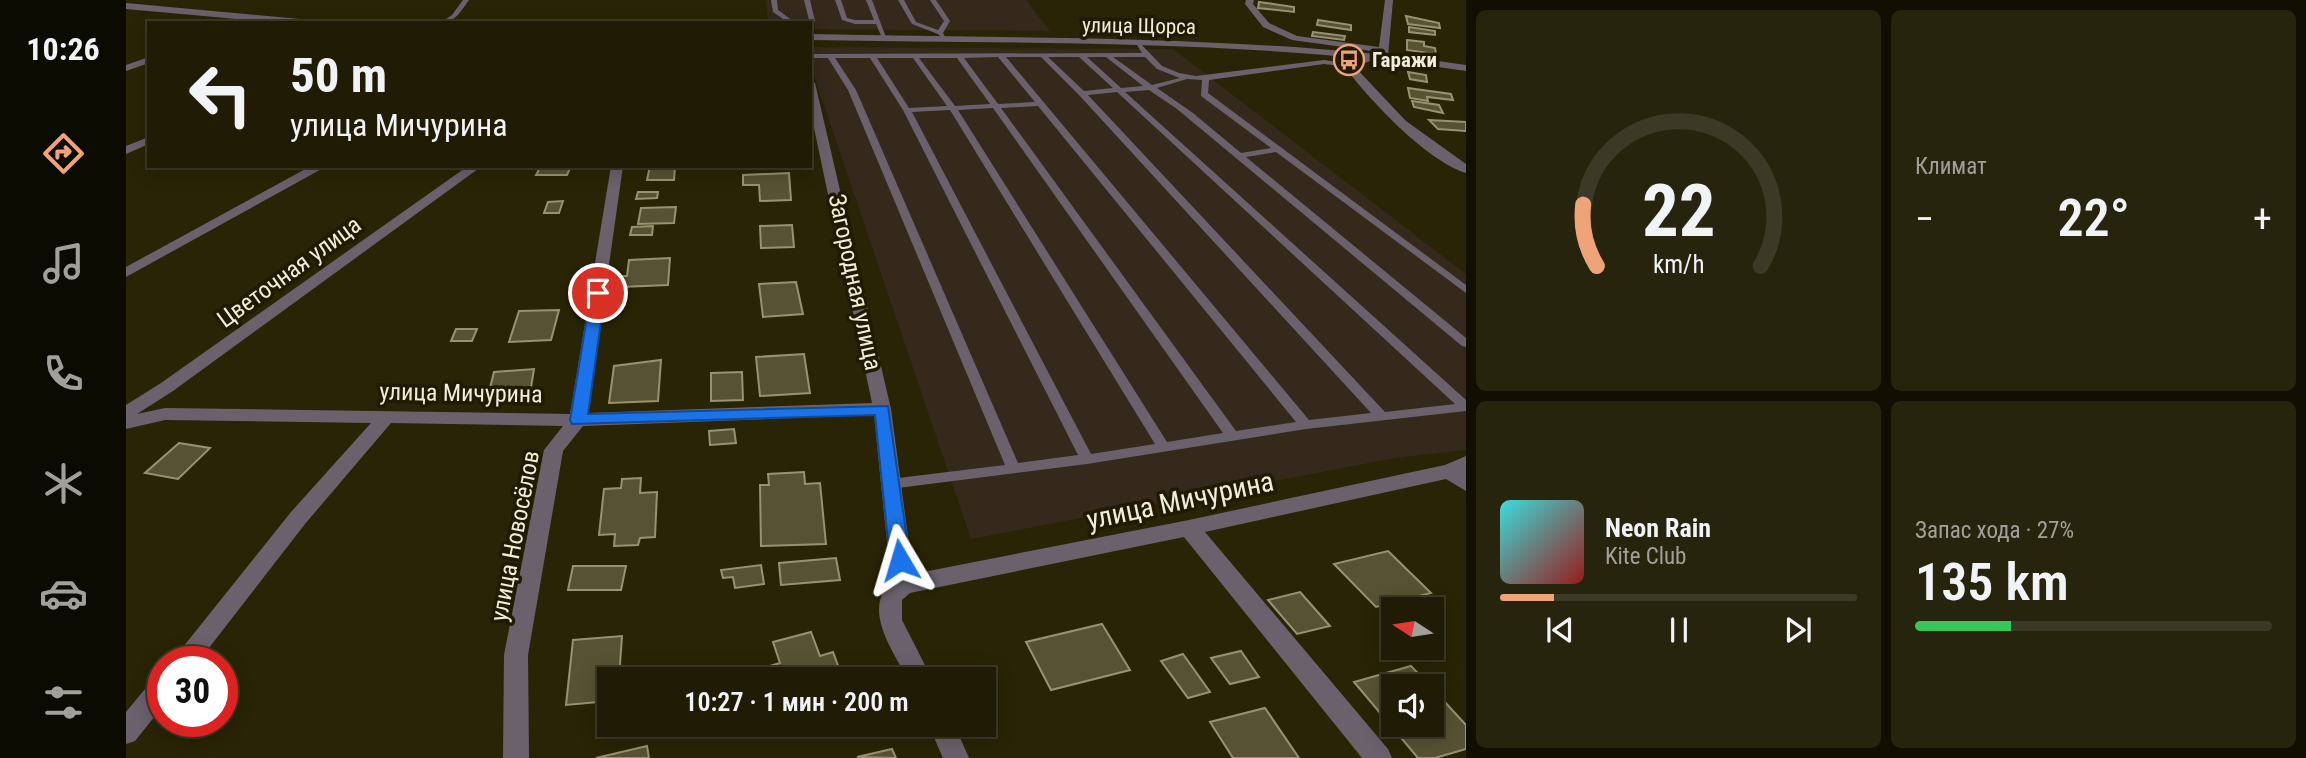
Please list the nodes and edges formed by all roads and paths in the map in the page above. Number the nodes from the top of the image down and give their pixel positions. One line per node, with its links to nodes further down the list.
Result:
1 (466, 0): 14 (lane)
2 (774, 0): 15 (lane)
3 (807, 0): 16 (lane)
4 (838, 0): 17 (lane)
5 (869, 0): 17 (lane)
6 (901, 0): 18 (lane)
7 (933, 0): 18 (lane)
8 (1251, 0): 23 (street)
9 (1389, 0): 23 (street)
10 (126, 6): 11 (street)
11 (263, 19): 12 (street); 13 (street)
12 (258, 21)
13 (287, 21)
14 (446, 21)
15 (790, 21)
16 (810, 21)
17 (877, 22): 20 (lane)
18 (940, 33): 21 (lane)
19 (812, 37): 20 (street, улица Щорса)
20 (886, 39): 21 (street, улица Щорса)
21 (947, 41): 22 (street, улица Щорса)
22 (1140, 45): 23 (street, улица Щорса); 31 (lane)
23 (1383, 53): 35 (street); 37 (street, улица Щорса)
24 (830, 55): 25 (lane); 32 (lane); 72 (lane)
25 (872, 55): 26 (lane); 47 (lane)
26 (914, 55): 27 (lane); 46 (lane)
27 (959, 55): 28 (lane); 44 (lane)
28 (1000, 55): 29 (lane); 45 (lane)
29 (1043, 55): 30 (lane); 43 (lane)
30 (1081, 55): 33 (lane); 41 (lane)
31 (1146, 55): 33 (lane); 39 (lane)
32 (812, 56)
33 (1109, 57): 40 (lane)
34 (147, 61): 36 (street)
35 (1348, 65): 38 (lane); 55 (street)
36 (126, 68)
37 (1466, 68)
38 (1206, 78): 39 (lane); 50 (lane)
39 (1185, 79): 40 (lane)
40 (1153, 87): 41 (lane); 51 (lane)
41 (1122, 90): 43 (lane); 60 (lane)
42 (812, 92): 61 (street, Загородная улица)
43 (1082, 93): 64 (lane)
44 (995, 104): 45 (lane); 46 (lane); 69 (lane)
45 (1042, 104): 68 (lane)
46 (951, 107): 47 (lane); 70 (lane)
47 (907, 110): 71 (lane)
48 (147, 141): 49 (street)
49 (126, 150)
50 (1275, 150): 51 (lane); 57 (lane)
51 (1240, 156): 58 (lane)
52 (317, 168): 56 (street)
53 (473, 168): 59 (street, Цветочная улица)
54 (617, 168): 66 (street, улица Новосёлов)
55 (1466, 169)
56 (126, 273)
57 (1466, 290)
58 (1466, 344)
59 (167, 387): 62 (street, Цветочная улица); 63 (street)
60 (1466, 407): 64 (lane)
61 (882, 410): 66 (street, улица Мичурина); 74 (street, Загородная улица)
62 (126, 414)
63 (165, 414): 65 (street, улица Мичурина); 67 (street, улица Мичурина)
64 (1381, 416): 68 (lane)
65 (384, 419): 66 (street, улица Мичурина); 77 (street)
66 (578, 420): 82 (street, улица Новосёлов)
67 (126, 423)
68 (1306, 425): 69 (lane)
69 (1233, 438): 70 (lane)
70 (1164, 449): 71 (lane)
71 (1087, 459): 72 (lane)
72 (1013, 468): 74 (lane)
73 (1460, 473): 75 (street, улица Мичурина)
74 (890, 484): 76 (street, Загородная улица)
75 (1189, 528): 76 (street, улица Мичурина); 84 (street)
76 (903, 585): 78 (street)
77 (196, 646)
78 (914, 667)
79 (147, 706): 80 (street)
80 (126, 732)
81 (947, 737): 83 (street)
82 (516, 758)
83 (956, 758)
84 (1379, 758)

